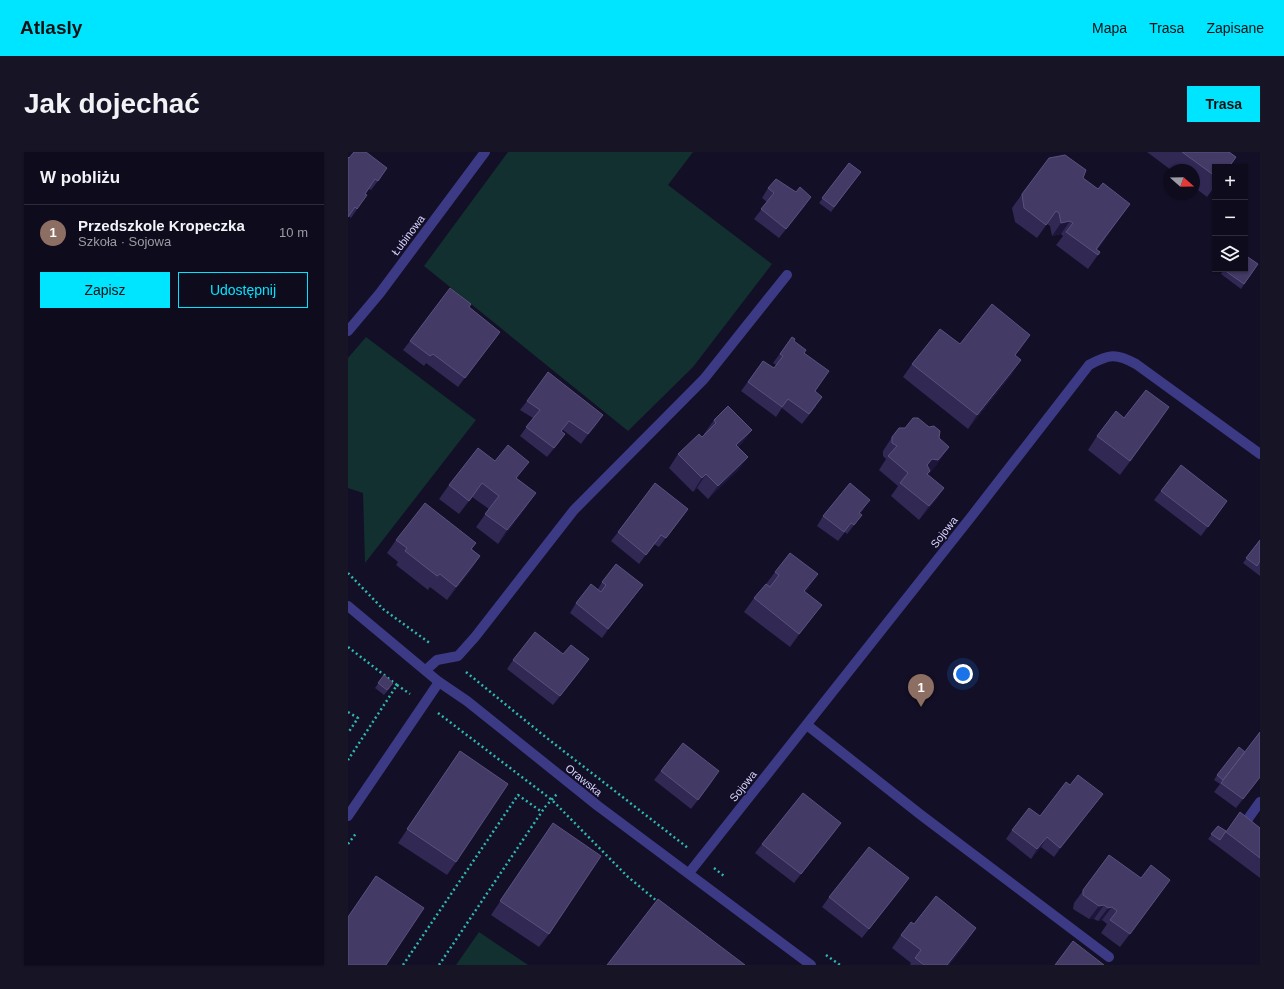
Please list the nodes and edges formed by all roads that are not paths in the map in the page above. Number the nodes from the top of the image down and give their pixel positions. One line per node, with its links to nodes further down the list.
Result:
1 (485, 152): 3 (street, Łubinowa)
2 (787, 275): 6 (street)
3 (348, 332)
4 (1260, 454): 8 (street, Sojowa)
5 (348, 606): 6 (street, Orawska)
6 (426, 670): 7 (street, Orawska)
7 (439, 682): 10 (street); 12 (street, Orawska)
8 (807, 725): 12 (street, Sojowa); 13 (street)
9 (1260, 802): 11 (street)
10 (348, 816)
11 (1244, 823)
12 (689, 874): 14 (street, Orawska)
13 (1109, 958)
14 (811, 965)

